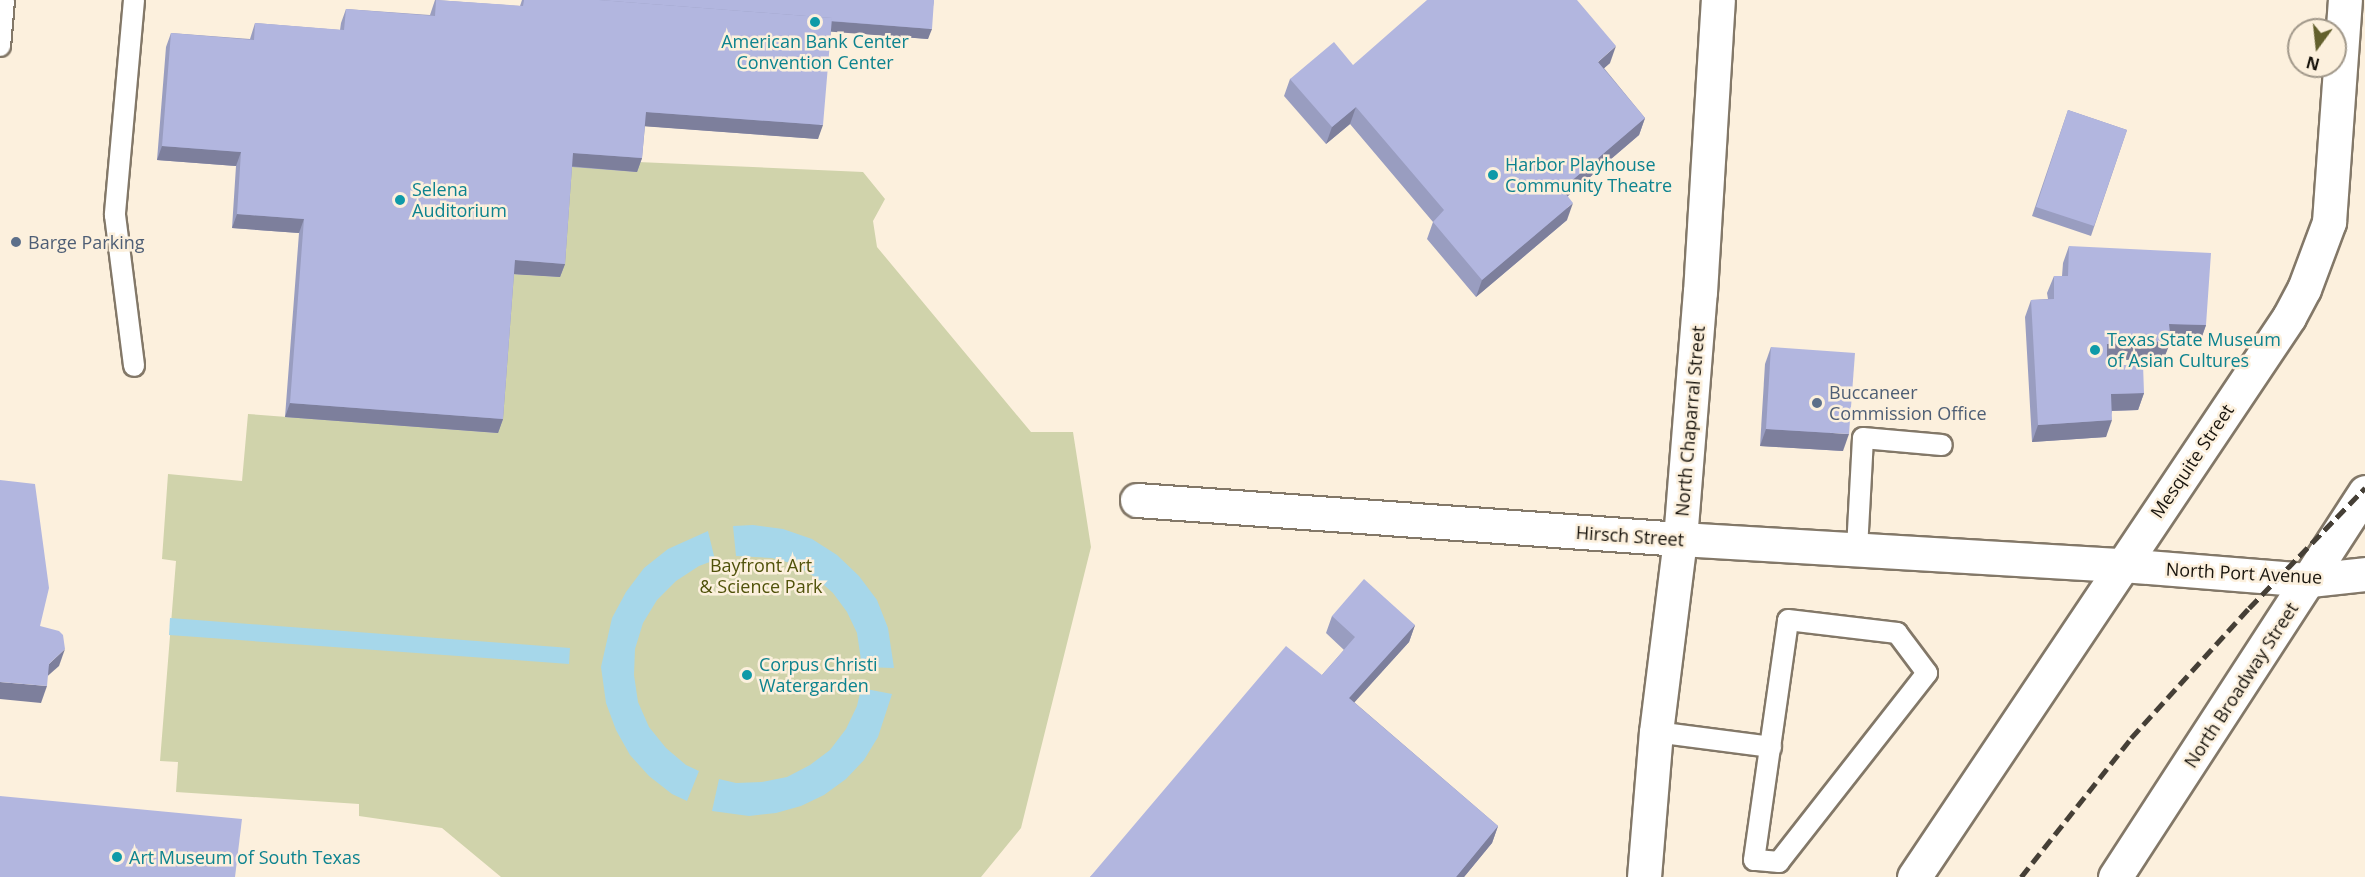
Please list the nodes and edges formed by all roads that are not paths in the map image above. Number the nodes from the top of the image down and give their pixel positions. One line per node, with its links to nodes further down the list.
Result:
1 (4, 0): 5 (lane)
2 (134, 0): 6 (lane)
3 (1718, 0): 10 (street, North Chaparral Street)
4 (2345, 0): 12 (street, Mesquite Street)
5 (0, 46)
6 (134, 366)
7 (1942, 445): 11 (lane)
8 (2365, 492): 14 (street, North Broadway Street)
9 (1137, 500): 10 (street, Hirsch Street)
10 (1680, 540): 11 (street, Hirsch Street); 15 (street, North Chaparral Street)
11 (1857, 549): 12 (street, Hirsch Street)
12 (2122, 565): 14 (street, North Port Avenue); 18 (street, Mesquite Street)
13 (2365, 574): 14 (street, North Port Avenue)
14 (2310, 580): 19 (street, North Broadway Street)
15 (1656, 732): 16 (lane); 17 (street, North Chaparral Street)
16 (1771, 747): 16 (lane)
17 (1644, 877)
18 (1914, 877)
19 (2115, 877)

